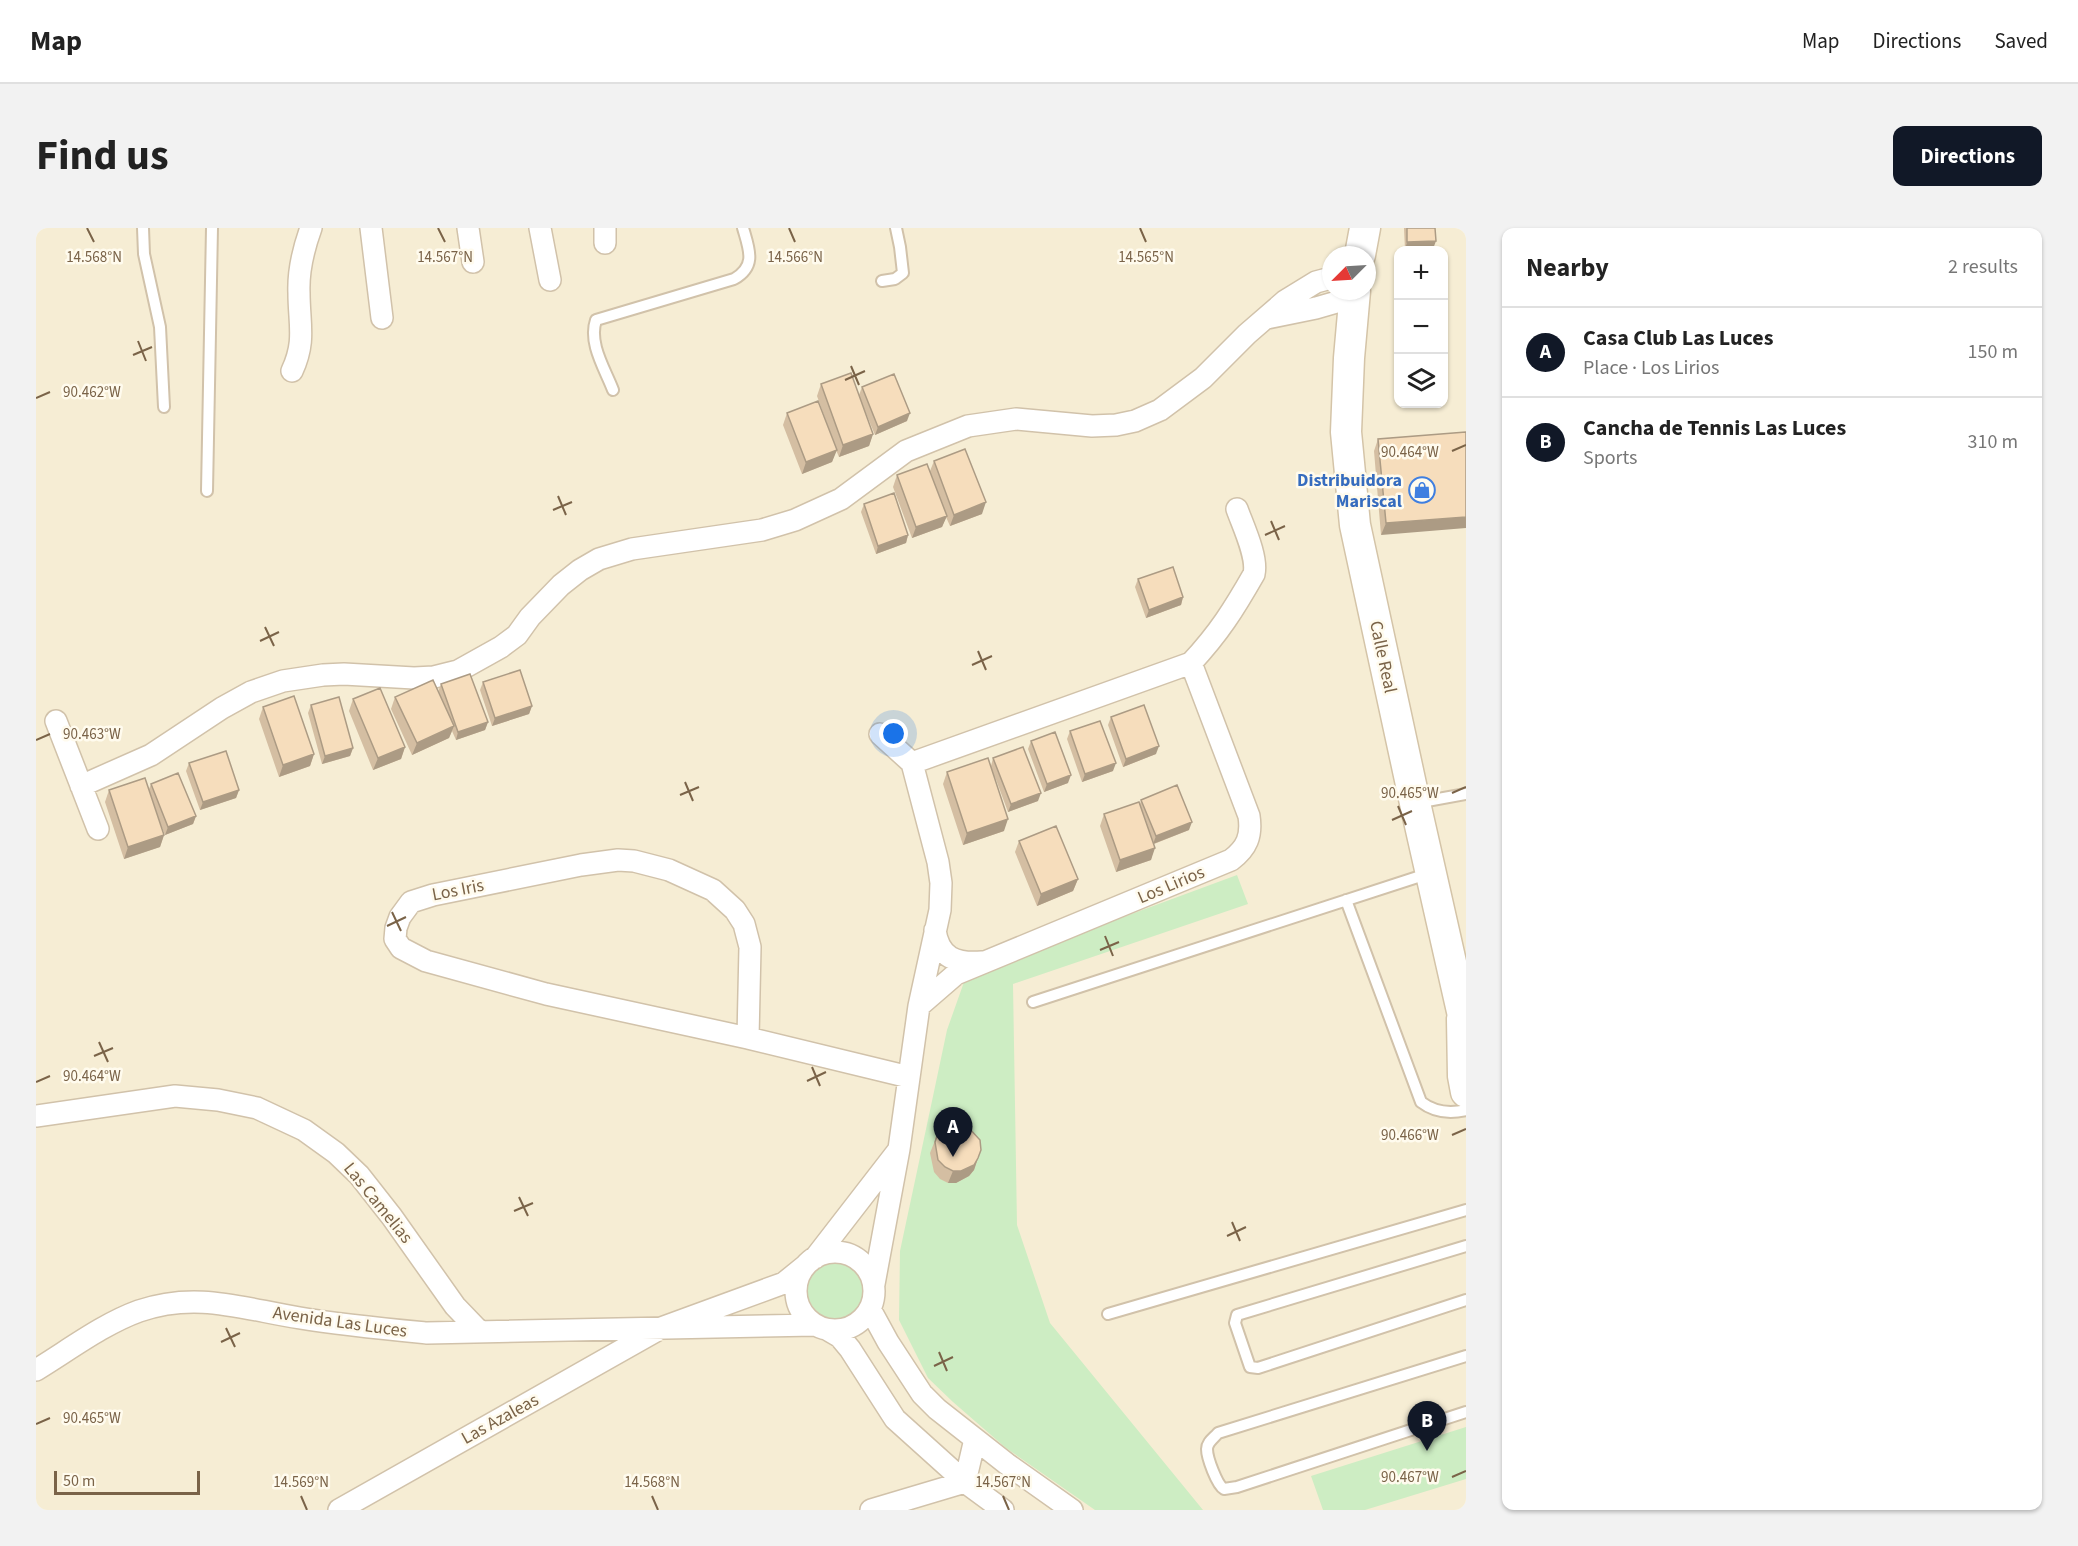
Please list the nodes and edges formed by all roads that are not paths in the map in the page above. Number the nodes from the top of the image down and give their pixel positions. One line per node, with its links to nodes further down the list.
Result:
1 (143, 228): 21 (lane)
2 (212, 228): 22 (lane)
3 (311, 228): 19 (street)
4 (371, 228): 17 (street)
5 (468, 228): 11 (street)
6 (540, 228): 12 (street)
7 (743, 228): 20 (lane)
8 (896, 228): 14 (lane)
9 (1365, 228): 10 (main road)
10 (1362, 246)
11 (473, 261)
12 (550, 280)
13 (1322, 280): 18 (street)
14 (882, 281)
15 (1338, 300): 18 (street)
16 (1354, 300): 30 (main road, Calle Real)
17 (382, 318)
18 (1267, 318): 28 (street)
19 (291, 371)
20 (613, 390)
21 (164, 407)
22 (207, 491)
23 (1237, 509): 24 (street)
24 (1191, 663): 27 (street); 35 (street, Los Lirios)
25 (56, 721): 28 (street)
26 (880, 734): 27 (street)
27 (912, 763): 34 (street)
28 (81, 786): 31 (street)
29 (1466, 794): 30 (lane)
30 (1414, 803): 32 (main road, Calle Real)
31 (98, 829)
32 (1431, 873): 33 (lane); 38 (main road, Calle Real)
33 (1346, 900): 36 (lane); 42 (lane)
34 (935, 930): 35 (street); 37 (street)
35 (985, 962): 37 (street, Los Lirios)
36 (1033, 1002)
37 (919, 1005): 40 (street)
38 (1465, 1027): 41 (main road, Calle Real)
39 (748, 1038): 39 (street, Los Iris); 40 (street, Los Iris)
40 (909, 1077): 44 (street)
41 (1466, 1092)
42 (1466, 1110)
43 (36, 1116): 54 (street, Las Camelias)
44 (899, 1149): 47 (street); 48 (street)
45 (1466, 1209): 51 (lane)
46 (1466, 1246): 49 (lane)
47 (810, 1262): 48 (street); 52 (street, Avenida Las Luces); 53 (street)
48 (873, 1284): 50 (street)
49 (1466, 1299)
50 (870, 1309): 53 (street); 58 (street)
51 (1108, 1314)
52 (661, 1328): 53 (street, Avenida Las Luces); 54 (street, Avenida Las Luces); 60 (street, Las Azaleas)
53 (821, 1328): 59 (street)
54 (480, 1332): 56 (street, Avenida Las Luces)
55 (1466, 1356): 57 (lane)
56 (36, 1370)
57 (1466, 1412)
58 (975, 1439): 59 (street); 63 (street)
59 (965, 1482): 61 (street); 62 (street)
60 (339, 1510)
61 (871, 1510)
62 (1003, 1510)
63 (1072, 1510)

